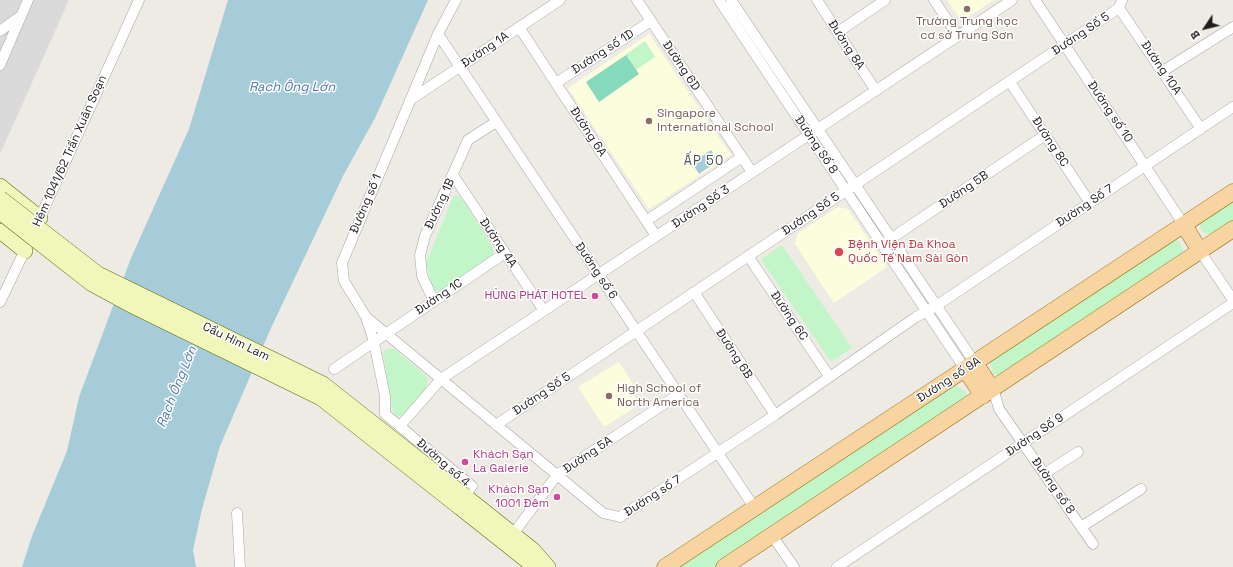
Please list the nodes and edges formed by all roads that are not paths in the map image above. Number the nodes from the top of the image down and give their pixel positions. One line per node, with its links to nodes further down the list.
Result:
1 (28, 0): 14 (street)
2 (139, 0): 49 (street, Hẻm 1041/62 Trần Xuân Soạn)
3 (456, 0): 20 (street, Đường số 1)
4 (560, 0): 16 (street, Đường 1A)
5 (637, 0): 15 (street, Đường 6D)
6 (719, 0): 34 (street, Đường Số 8)
7 (731, 0): 33 (street, Đường Số 8)
8 (817, 0): 19 (street, Đường 8A)
9 (885, 0): 19 (street)
10 (934, 0): 21 (street)
11 (1012, 0): 21 (street, Đường Số 3)
12 (1035, 0): 22 (street, Đường số 10)
13 (1121, 4): 22 (street, Đường Số 5); 25 (street, Đường 10A)
14 (19, 16): 18 (street); 23 (street)
15 (651, 21): 27 (street, Đường số 1D); 36 (street, Đường 6D)
16 (519, 27): 24 (street, Đường 1A); 27 (street, Đường 6A)
17 (1233, 27): 25 (street)
18 (0, 31)
19 (838, 32): 28 (street, Đường 8A)
20 (438, 34): 24 (street, Đường số 6); 29 (street, Đường số 1)
21 (958, 36): 28 (street, Đường Số 3)
22 (1064, 45): 26 (street, Đường Số 5); 37 (street, Đường số 10)
23 (0, 65)
24 (460, 67): 29 (street, Đường 1A); 31 (street, Đường số 6)
25 (1163, 71): 32 (street, Đường 10A)
26 (1010, 82): 35 (street, Đường 8C); 40 (street, Đường Số 5)
27 (556, 83): 50 (street, Đường 6A)
28 (876, 91): 33 (street, Đường Số 3)
29 (410, 100): 69 (street, Đường số 1)
30 (1233, 107): 32 (street, Đường Số 7)
31 (496, 122): 39 (street, Đường 1B); 61 (street, Đường số 6)
32 (1201, 128): 37 (street, Đường Số 7)
33 (818, 129): 34 (street, Đường Số 3); 40 (street, Đường Số 8)
34 (809, 135): 38 (street, Đường Số 3); 43 (street, Đường Số 8)
35 (1045, 135): 47 (street, Đường 8C); 55 (street, Đường 5B)
36 (742, 157): 38 (street, Đường 6D); 42 (street)
37 (1146, 166): 47 (street, Đường Số 7); 51 (street, Đường số 10)
38 (752, 172): 46 (street, Đường Số 3)
39 (453, 175): 59 (street, Đường 4A); 63 (street, Đường 1B)
40 (855, 185): 43 (street, Đường Số 5); 55 (street, Đường Số 8)
41 (0, 186): 49 (main road)
42 (696, 187): 46 (street, Đường Số 3); 50 (street)
43 (846, 190): 56 (street, Đường Số 8); 60 (street, Đường Số 5)
44 (1233, 192): 51 (main road, Đường số 9A)
45 (0, 198): 88 (main road, Cầu Him Lam, bridge)
46 (706, 203): 54 (street, Đường Số 3)
47 (1090, 203): 66 (street, Đường Số 7)
48 (0, 212): 88 (main road, Cầu Him Lam, bridge)
49 (40, 218): 57 (street, Hẻm 1041/62 Trần Xuân Soạn)
50 (646, 221): 54 (street, Đường 6A)
51 (1184, 225): 58 (main road); 73 (main road, Đường số 9A)
52 (1233, 229): 58 (main road)
53 (0, 231): 57 (main road)
54 (656, 236): 61 (street, Đường Số 3)
55 (891, 239): 56 (street, Đường 5B); 66 (street, Đường Số 8)
56 (882, 245): 68 (street, Đường Số 8)
57 (25, 251): 65 (street, Hẻm 1041/62 Trần Xuân Soạn)
58 (1200, 251): 64 (street); 77 (main road)
59 (505, 253): 63 (street, Đường 1C); 67 (street, Đường 4A)
60 (748, 256): 62 (street, Đường Số 5); 75 (street, Đường 6C)
61 (599, 274): 67 (street, Đường Số 3); 70 (street, Đường số 6)
62 (694, 292): 70 (street, Đường Số 5); 79 (street, Đường 6B)
63 (434, 301): 71 (street, Đường 1C)
64 (1233, 301): 82 (street, Đường Số 9)
65 (0, 302)
66 (936, 306): 68 (street, Đường số 7); 73 (street, Đường Số 8)
67 (544, 311): 76 (street, Đường Số 3)
68 (927, 312): 73 (street, Đường Số 8); 75 (street, Đường số 7)
69 (366, 316): 71 (street, Đường số 7); 72 (street, Đường số 1)
70 (637, 331): 78 (street, Đường số 6); 80 (street, Đường Số 5)
71 (386, 334): 72 (street, Đường 1C); 76 (street, Đường số 7)
72 (374, 342): 74 (street, Đường 1C); 81 (street, Đường số 1)
73 (970, 366): 77 (main road); 89 (main road, Đường số 9A)
74 (334, 369)
75 (829, 376): 79 (street, Đường số 7)
76 (441, 379): 80 (street, Đường số 7); 81 (street, Đường Số 3)
77 (987, 392): 82 (street, Đường số 8); 93 (main road)
78 (679, 394): 84 (street, Đường số 6); 86 (street, Đường 5A)
79 (775, 415): 84 (street, Đường số 7)
80 (496, 424): 86 (street, Đường số 7)
81 (400, 426): 88 (street, Đường số 4)
82 (1022, 443): 85 (street, Đường số 8); 100 (street, Đường Số 9)
83 (1078, 452): 85 (street)
84 (717, 453): 86 (street, Đường số 7); 89 (street, Đường số 6)
85 (1044, 474): 91 (street, Đường số 8)
86 (557, 475): 92 (street, Đường 5A)
87 (1141, 489): 91 (street)
88 (462, 501): 92 (main road, Đường số 4); 95 (main road, Đường số 4)
89 (754, 507): 97 (main road, Đường số 9A)
90 (237, 513): 96 (street)
91 (1081, 527): 94 (street, Đường số 8)
92 (513, 534): 95 (main road, Đường số 4)
93 (771, 534): 98 (main road); 99 (street)
94 (1093, 544)
95 (546, 565)
96 (240, 567)
97 (665, 567)
98 (724, 567)
99 (794, 567)
100 (837, 567)

